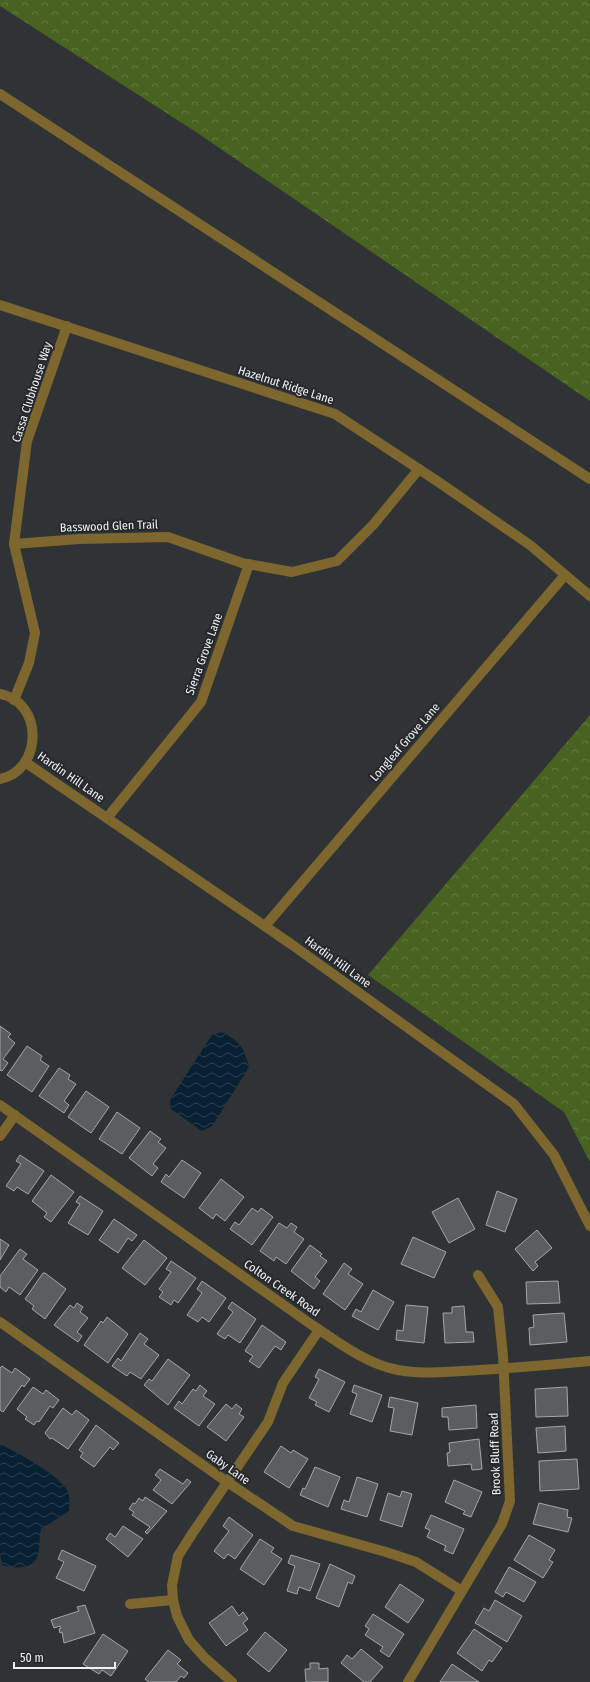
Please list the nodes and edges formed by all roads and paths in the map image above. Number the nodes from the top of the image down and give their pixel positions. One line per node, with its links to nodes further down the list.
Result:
1 (0, 94): 5 (street)
2 (0, 305): 3 (street, Hazelnut Ridge Lane)
3 (67, 326): 4 (street, Hazelnut Ridge Lane); 6 (street, Cassa Clubhouse Way)
4 (420, 469): 7 (street, Basswood Glen Trail); 8 (street, Hazelnut Ridge Lane)
5 (590, 479)
6 (14, 544): 7 (street, Basswood Glen Trail); 11 (street, Cassa Clubhouse Way)
7 (249, 564): 14 (street, Sierra Grove Lane)
8 (565, 575): 9 (street, Hazelnut Ridge Lane); 15 (street, Longleaf Grove Lane)
9 (590, 596)
10 (0, 694): 11 (street)
11 (14, 700): 12 (street)
12 (25, 762): 13 (street); 14 (street, Hardin Hill Lane)
13 (0, 779)
14 (107, 818): 15 (street, Hardin Hill Lane)
15 (265, 926): 19 (street, Hardin Hill Lane)
16 (0, 1105): 17 (street, Colton Creek Road)
17 (15, 1115): 18 (street); 22 (street, Colton Creek Road)
18 (0, 1136)
19 (590, 1226)
20 (478, 1274): 24 (street, Brook Bluff Road)
21 (0, 1322): 25 (street, Gaby Lane)
22 (319, 1330): 24 (street, Colton Creek Road); 25 (street)
23 (590, 1361): 24 (street, Colton Creek Road)
24 (504, 1369): 26 (street, Brook Bluff Road)
25 (227, 1482): 26 (street, Gaby Lane); 27 (street)
26 (462, 1591): 30 (street, Brook Bluff Road)
27 (173, 1600): 28 (street); 29 (street)
28 (130, 1604)
29 (232, 1682)
30 (408, 1682)

